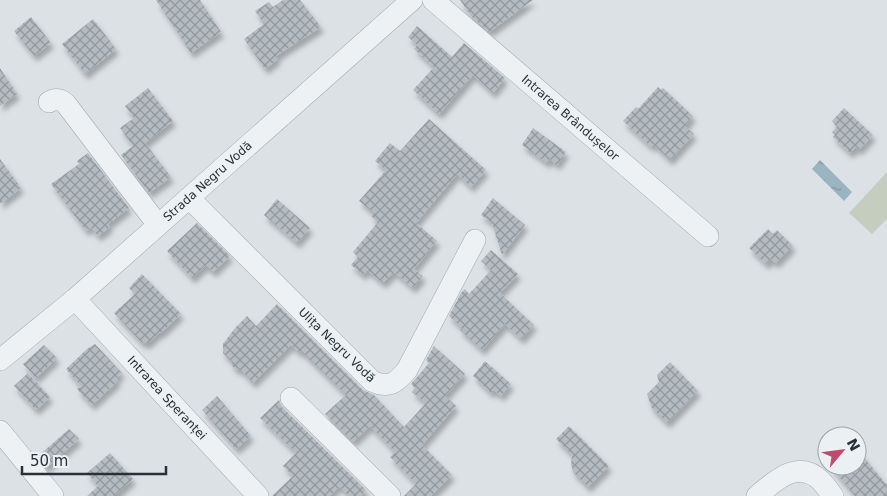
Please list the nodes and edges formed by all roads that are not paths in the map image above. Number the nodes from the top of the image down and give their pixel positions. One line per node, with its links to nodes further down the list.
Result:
1 (412, 0): 4 (street, Strada Negru Vodă)
2 (433, 0): 6 (street, Intrarea Brândușelor)
3 (49, 102): 5 (street)
4 (189, 198): 5 (street, Strada Negru Vodă); 7 (street, Ulița Negru Vodă)
5 (158, 225): 8 (street, Strada Negru Vodă)
6 (708, 236)
7 (475, 240)
8 (75, 299): 9 (street, Strada Negru Vodă); 13 (street, Intrarea Speranței)
9 (0, 360)
10 (291, 398): 14 (street)
11 (0, 431): 12 (street)
12 (53, 496)
13 (258, 496)
14 (390, 496)
15 (756, 496): 16 (street)
16 (833, 496)

